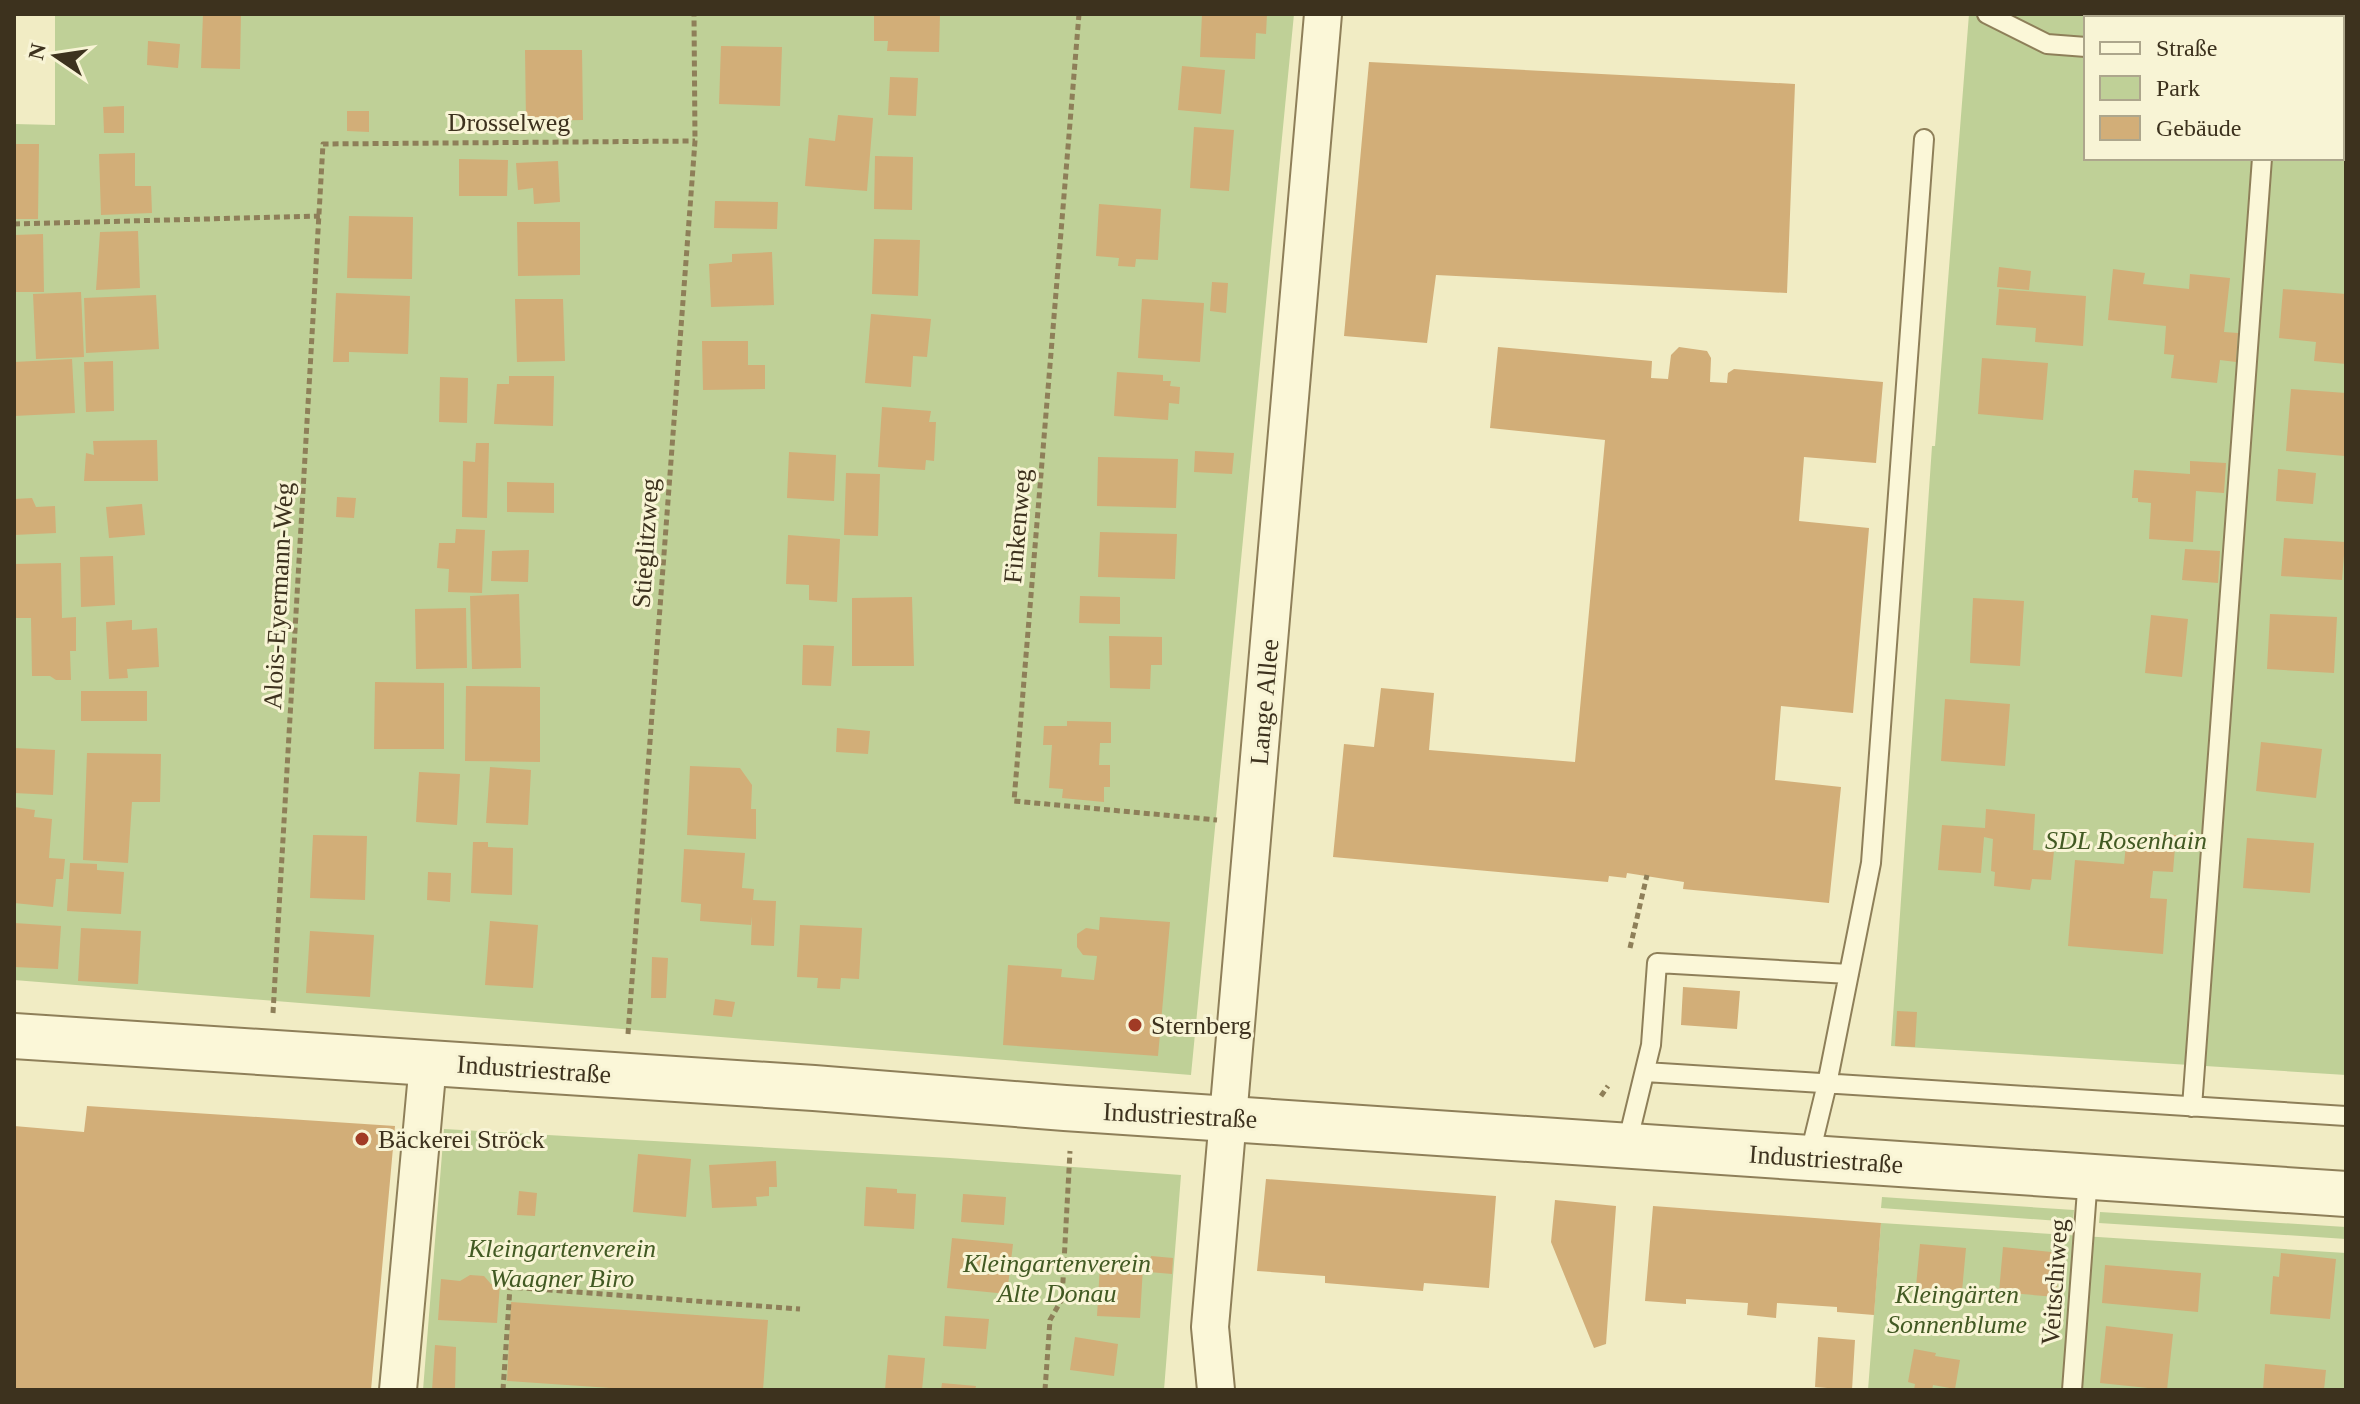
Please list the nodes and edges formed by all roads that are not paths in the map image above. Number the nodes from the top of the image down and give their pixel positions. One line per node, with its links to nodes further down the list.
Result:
1 (1323, 14): 13 (street, Lange Allee)
2 (1987, 14): 3 (lane)
3 (2084, 47)
4 (1924, 139): 6 (lane)
5 (2262, 160): 11 (lane)
6 (1849, 974): 9 (lane); 10 (lane)
7 (14, 1036): 8 (street, Industriestraße)
8 (428, 1063): 13 (street, Industriestraße); 18 (street)
9 (1645, 1072): 10 (lane); 14 (lane)
10 (1827, 1084): 11 (lane); 15 (lane)
11 (2192, 1107): 12 (lane)
12 (2346, 1116)
13 (1228, 1117): 14 (street, Industriestraße); 19 (street, Lange Allee)
14 (1627, 1144): 15 (street, Industriestraße)
15 (1809, 1158): 16 (street, Industriestraße)
16 (2088, 1177): 17 (street, Industriestraße); 20 (lane, Veitschiweg)
17 (2346, 1194)
18 (398, 1390)
19 (1216, 1390)
20 (2072, 1390)

